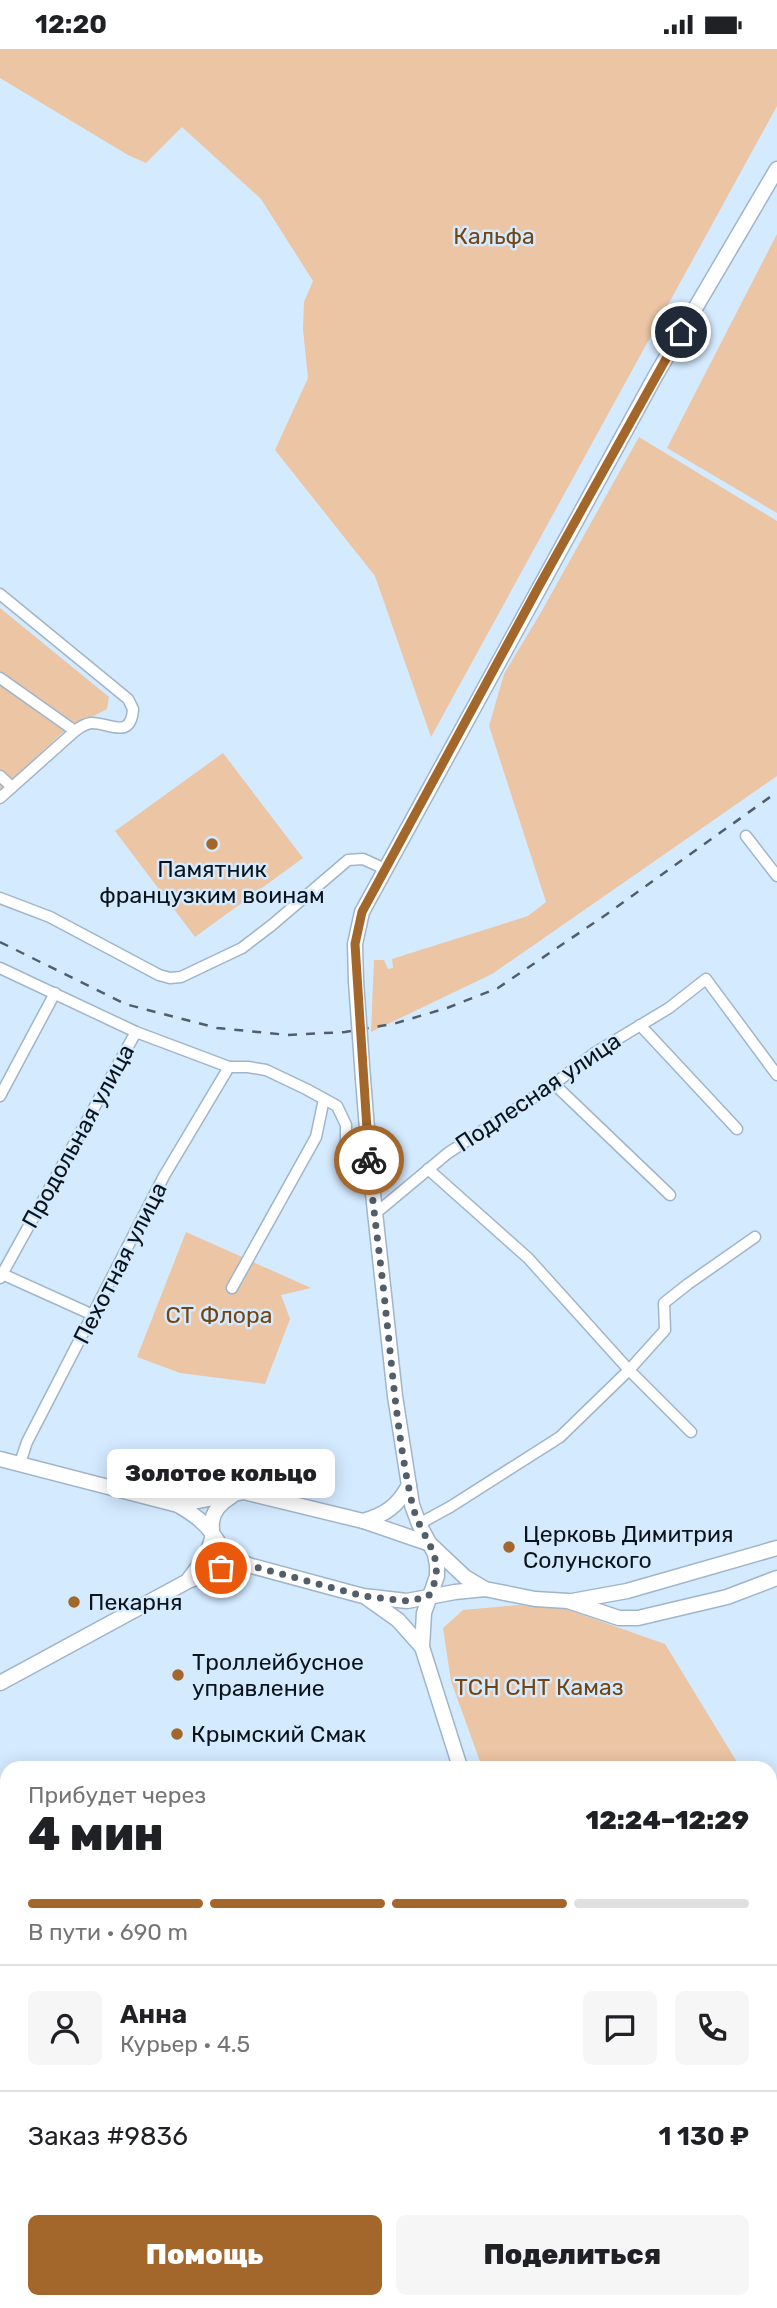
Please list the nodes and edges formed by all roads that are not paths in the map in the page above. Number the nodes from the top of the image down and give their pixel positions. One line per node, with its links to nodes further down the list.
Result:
1 (777, 169): 9 (main road)
2 (0, 594): 4 (street)
3 (0, 678): 4 (street)
4 (75, 731): 6 (street)
5 (0, 776): 6 (street)
6 (12, 787): 7 (street)
7 (0, 798)
8 (746, 836): 10 (street)
9 (385, 869): 11 (street); 22 (main road, bridge)
10 (777, 876)
11 (0, 898)
12 (0, 968): 13 (street)
13 (55, 993): 15 (street); 19 (street)
14 (640, 1025): 17 (street, Подлесная улица); 18 (street, Подлесная улица); 21 (street)
15 (136, 1032): 16 (street); 27 (street, Продольная улица)
16 (229, 1067): 20 (street); 29 (street, Пехотная улица)
17 (777, 1075)
18 (554, 1084): 23 (street, Подлесная улица); 24 (street)
19 (0, 1096)
20 (324, 1099): 22 (street); 28 (street)
21 (737, 1129)
22 (370, 1166): 25 (main road)
23 (428, 1169): 25 (street, Подлесная улица); 30 (street)
24 (670, 1195)
25 (376, 1213): 34 (main road)
26 (755, 1237): 30 (street)
27 (1, 1275): 29 (street)
28 (232, 1288)
29 (93, 1315): 33 (street, Пехотная улица)
30 (629, 1370): 31 (street); 38 (street)
31 (691, 1432)
32 (0, 1459): 33 (main road)
33 (20, 1464): 36 (main road)
34 (409, 1485): 37 (main road); 38 (main road)
35 (236, 1493): 36 (main road); 37 (main road); 39 (main road)
36 (178, 1505): 39 (main road)
37 (363, 1521): 40 (main road)
38 (418, 1524): 40 (main road)
39 (213, 1535): 42 (main road); 44 (main road)
40 (430, 1544): 45 (main road); 47 (main road)
41 (777, 1548): 48 (main road)
42 (248, 1565): 44 (main road); 46 (main road)
43 (777, 1578): 48 (main road)
44 (188, 1581): 50 (main road)
45 (485, 1589): 47 (main road); 48 (main road)
46 (363, 1596): 47 (main road); 49 (main road)
47 (428, 1597): 49 (main road)
48 (568, 1601)
49 (422, 1647): 51 (main road)
50 (0, 1683)
51 (458, 1761)

